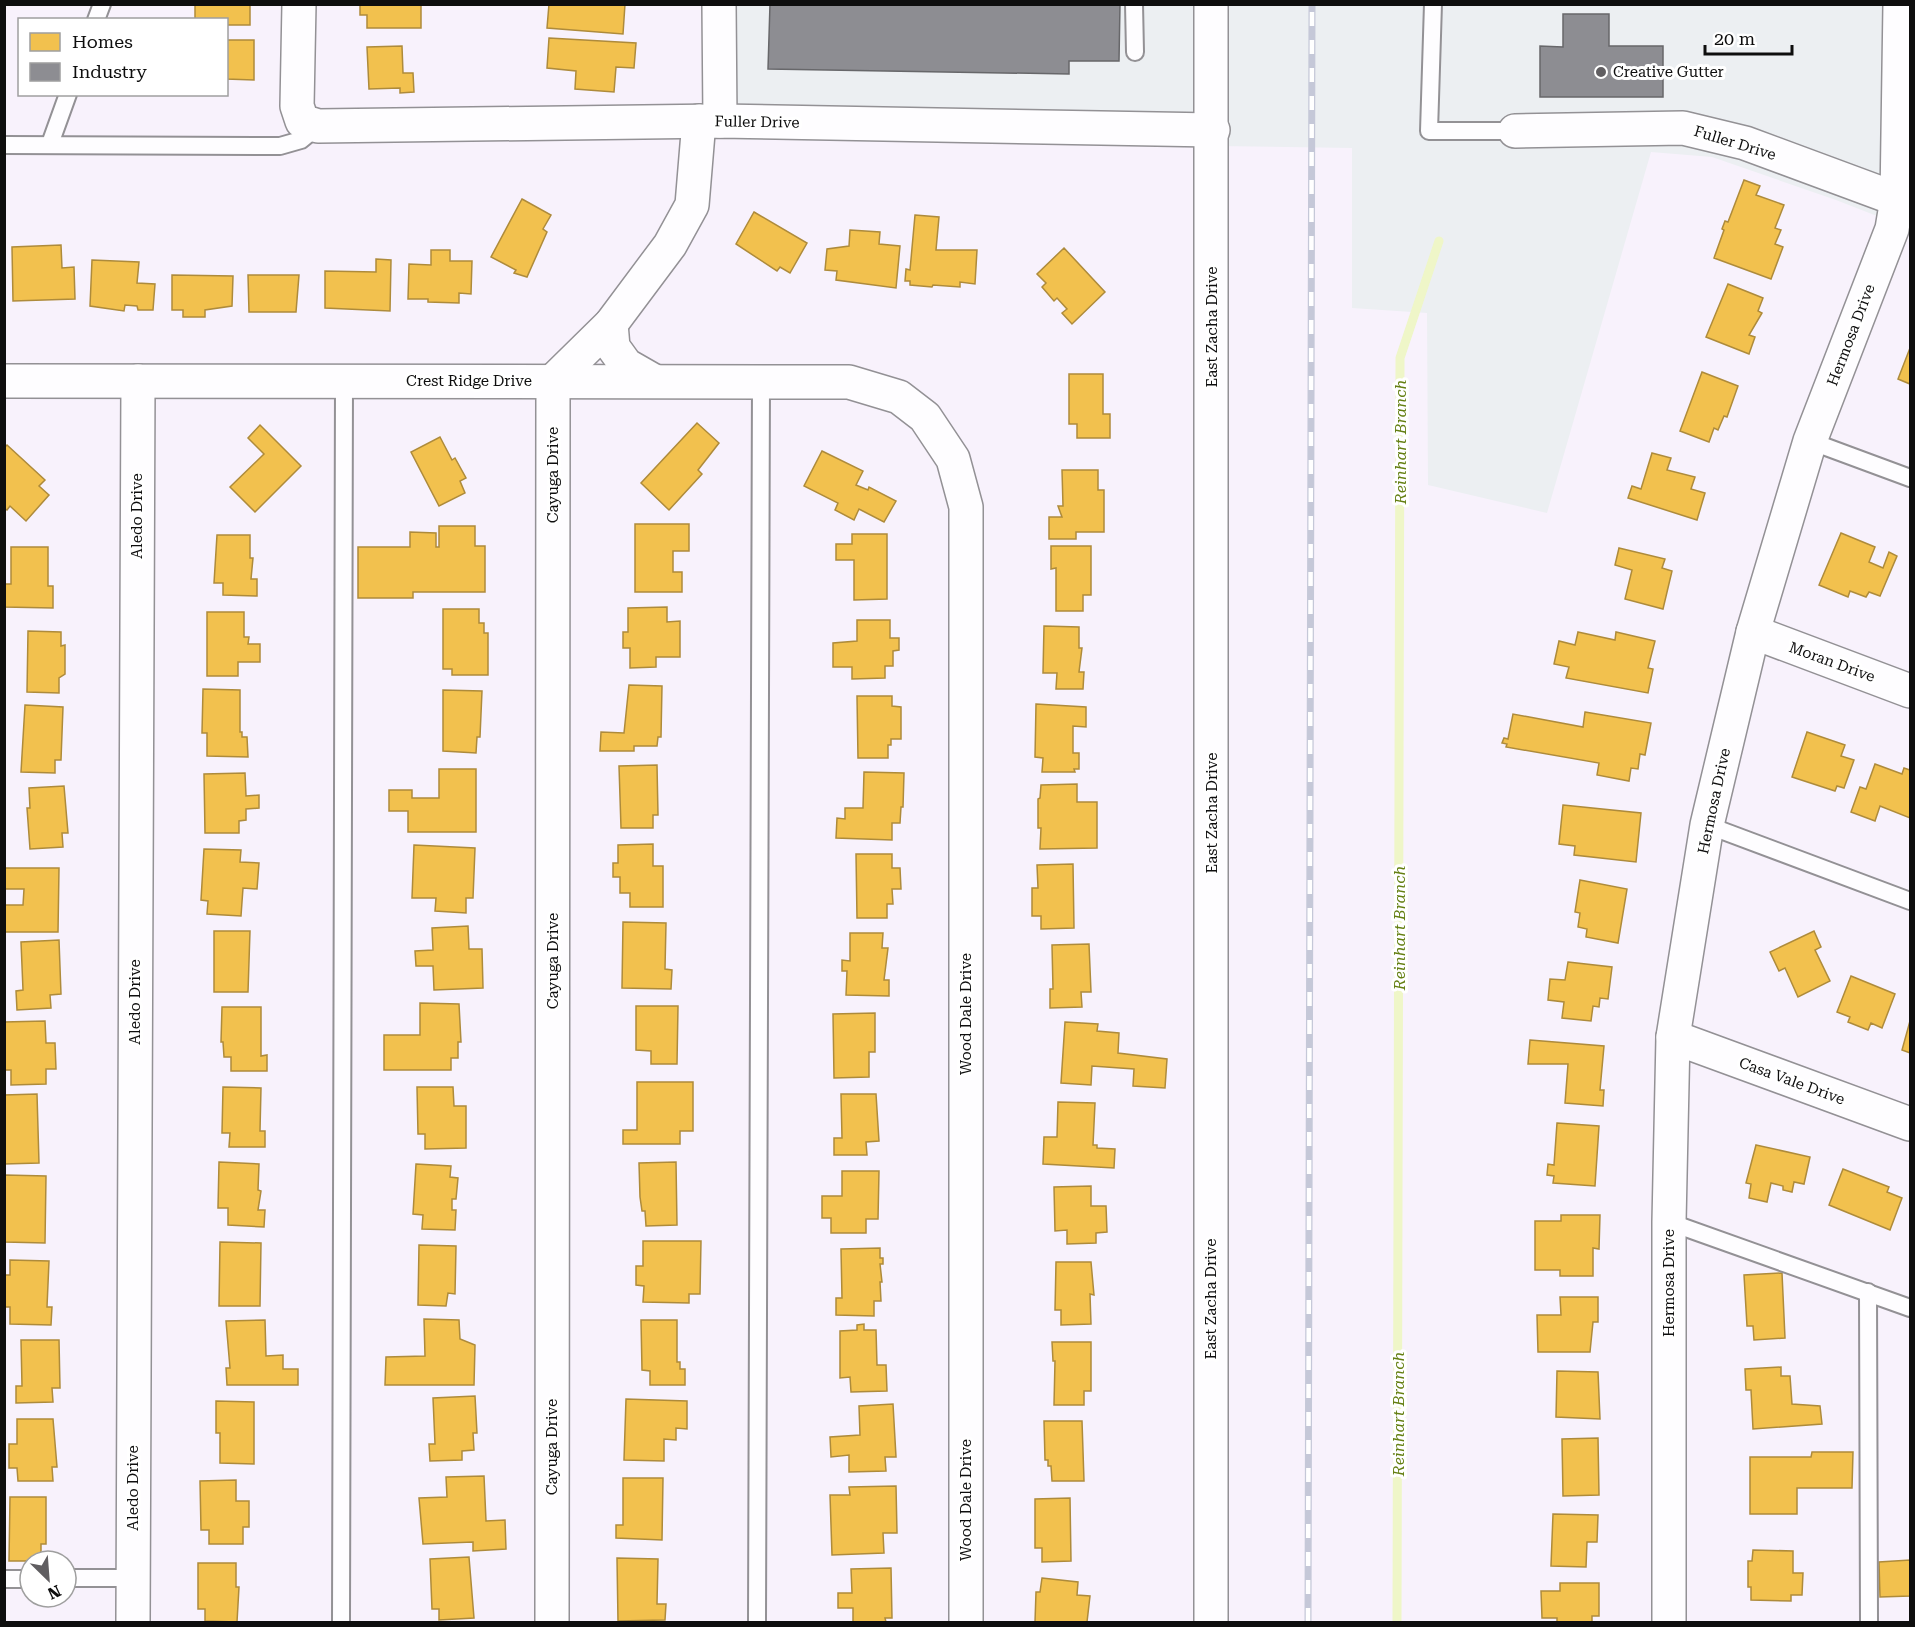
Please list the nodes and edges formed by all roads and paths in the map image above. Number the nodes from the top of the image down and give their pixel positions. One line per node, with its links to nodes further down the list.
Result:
1 (299, 4): 10 (street)
2 (719, 4): 9 (street)
3 (1134, 4): 7 (lane)
4 (1211, 4): 11 (street, East Zacha Drive)
5 (1433, 4): 12 (lane)
6 (1900, 4): 15 (street, Hermosa Drive)
7 (1135, 52)
8 (67, 96): 13 (lane)
9 (710, 121): 10 (street, Fuller Drive); 11 (street, Fuller Drive); 16 (street)
10 (310, 124): 13 (lane)
11 (1213, 130): 42 (street, East Zacha Drive)
12 (1515, 131): 15 (street, Fuller Drive)
13 (50, 144): 14 (lane)
14 (4, 145)
15 (1904, 202): 24 (street, Hermosa Drive)
16 (611, 324): 20 (street); 21 (street)
17 (4, 381): 18 (street, Crest Ridge Drive)
18 (138, 381): 19 (street, Crest Ridge Drive); 36 (street, Aledo Drive)
19 (344, 381): 20 (street, Crest Ridge Drive); 38 (lane)
20 (553, 381): 21 (street, Crest Ridge Drive); 39 (street, Cayuga Drive)
21 (654, 381): 22 (street, Crest Ridge Drive)
22 (761, 382): 23 (street, Crest Ridge Drive); 40 (lane)
23 (925, 417): 41 (street, Wood Dale Drive)
24 (1810, 441): 25 (lane); 26 (street, Hermosa Drive)
25 (1911, 478)
26 (1753, 632): 27 (street, Moran Drive); 28 (street, Hermosa Drive)
27 (1911, 691)
28 (1707, 825): 29 (lane); 30 (street, Hermosa Drive)
29 (1911, 902)
30 (1673, 1037): 31 (street, Casa Vale Drive); 32 (street, Hermosa Drive)
31 (1911, 1124)
32 (1669, 1222): 33 (lane); 43 (street, Hermosa Drive)
33 (1868, 1292): 34 (lane); 44 (lane)
34 (1911, 1308)
35 (78, 1578): 36 (lane)
36 (133, 1578): 37 (street, Aledo Drive)
37 (133, 1623)
38 (341, 1623)
39 (552, 1623)
40 (757, 1623)
41 (966, 1623)
42 (1211, 1623)
43 (1669, 1623)
44 (1869, 1623)

